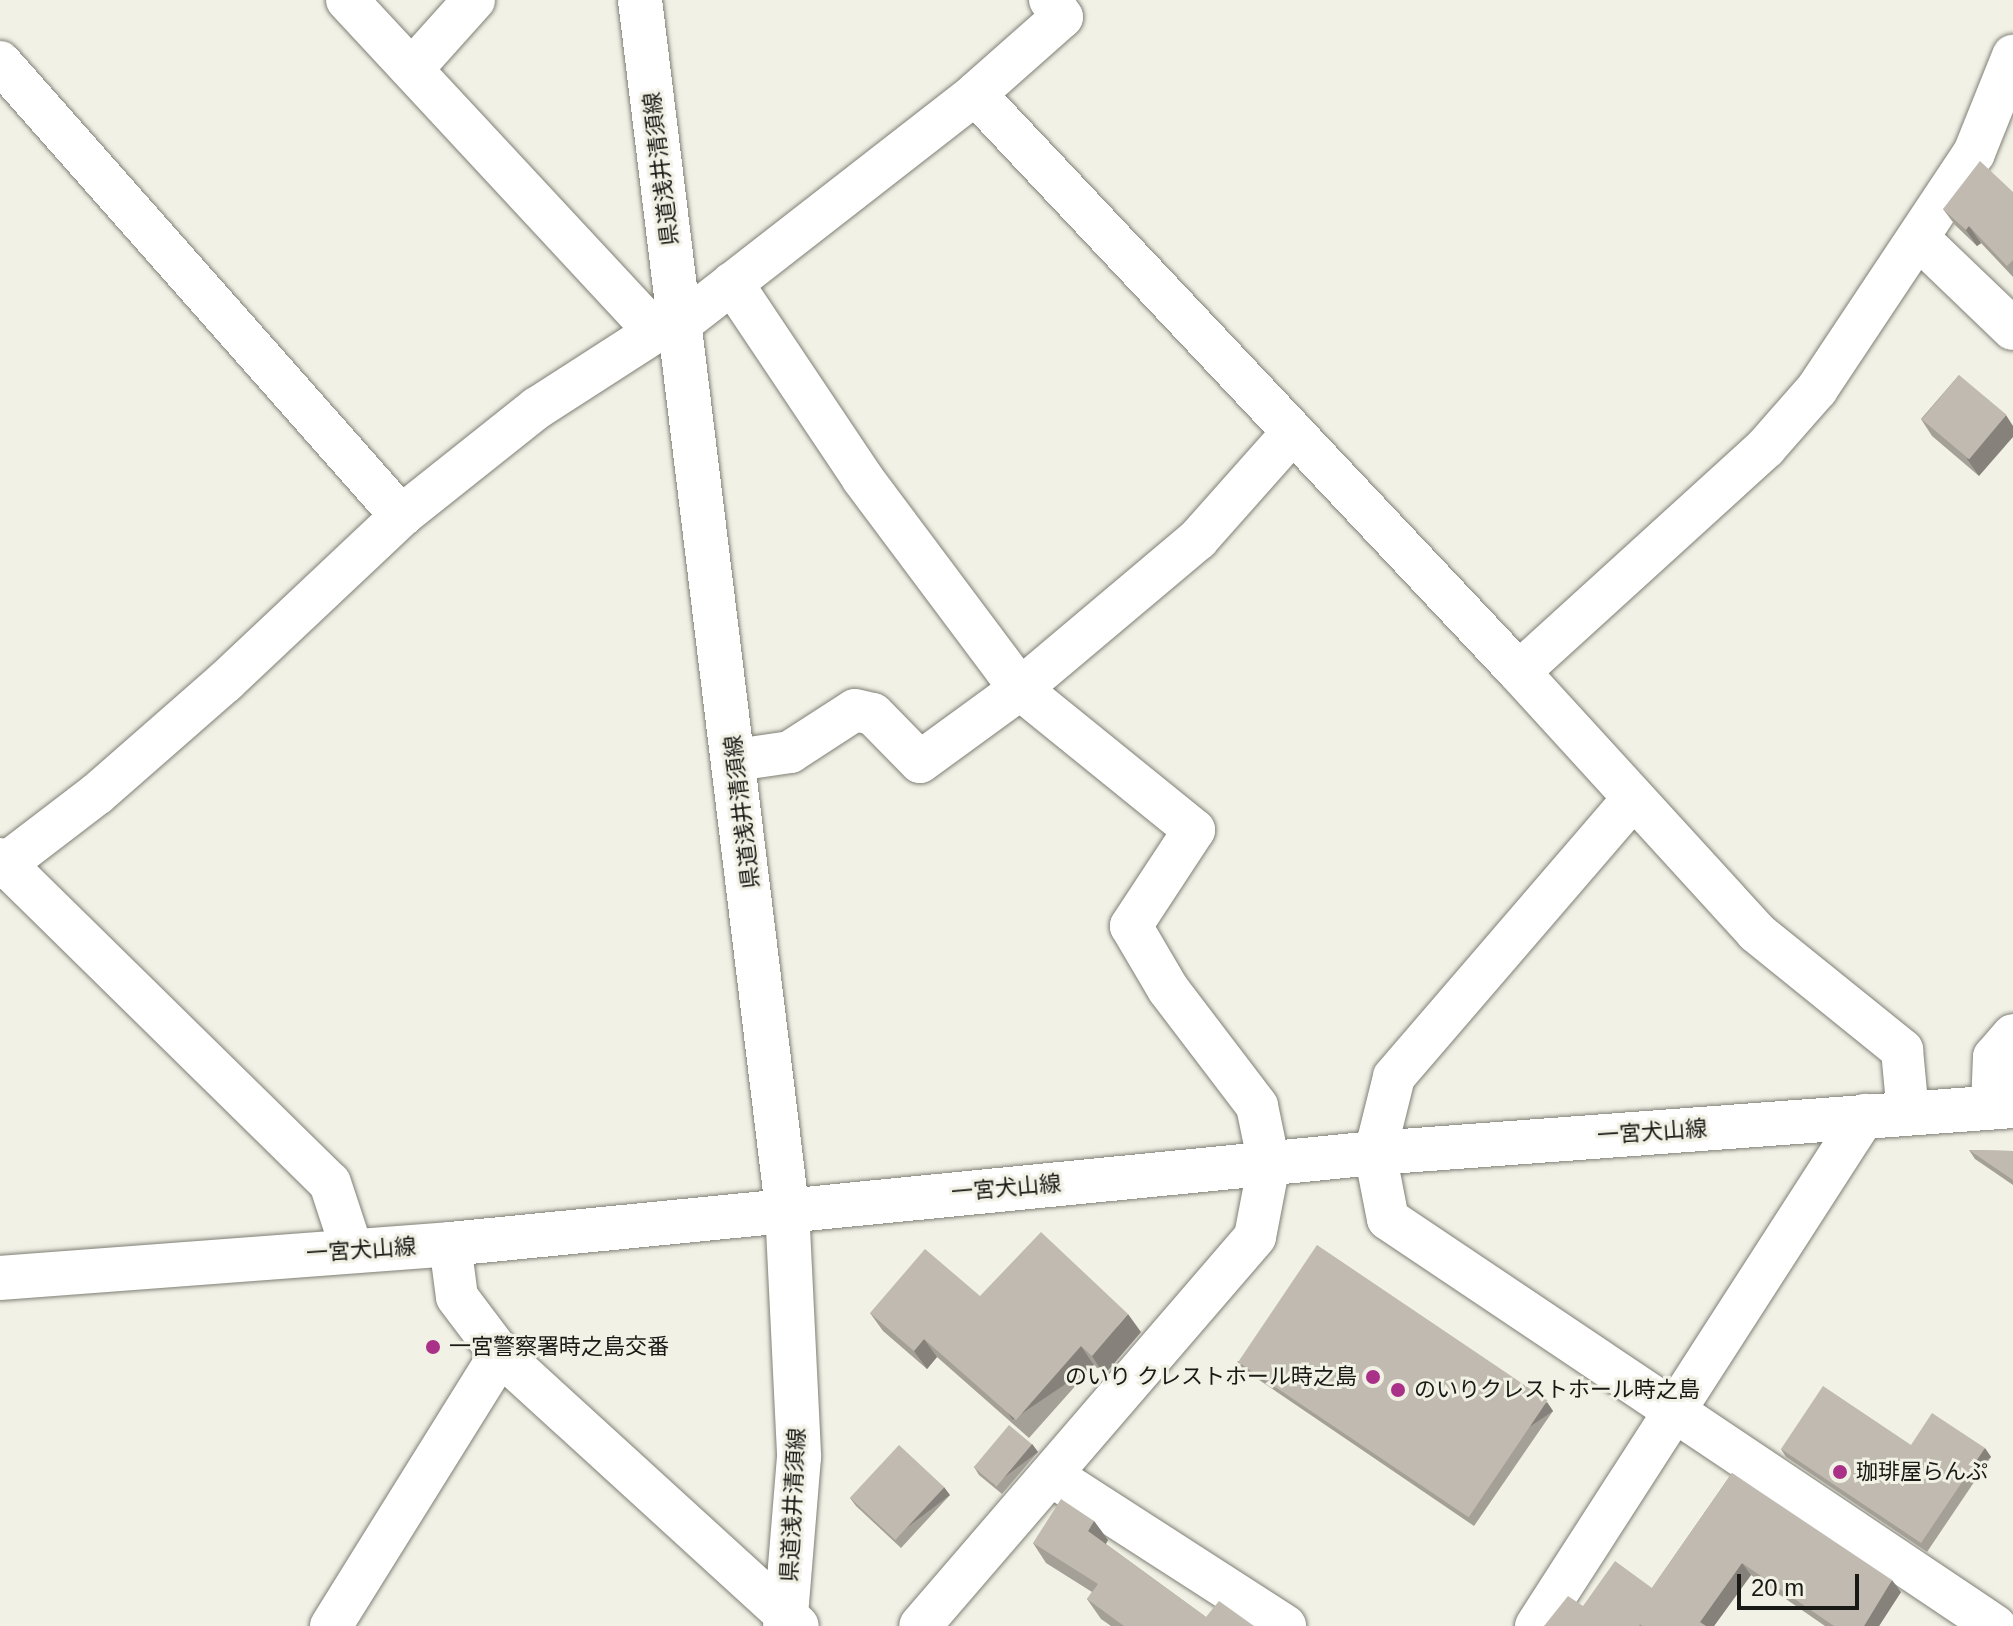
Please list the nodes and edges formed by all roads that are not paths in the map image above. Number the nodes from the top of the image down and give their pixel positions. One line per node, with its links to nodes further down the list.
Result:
1 (347, 0): 7 (street)
2 (474, 0): 7 (street)
3 (640, 0): 11 (main road, 県道浅井清須線)
4 (1050, 0): 8 (street)
5 (2013, 56): 9 (street)
6 (0, 62): 14 (street)
7 (412, 69): 11 (street)
8 (975, 94): 10 (street); 13 (street)
9 (1919, 239): 12 (street); 15 (street)
10 (732, 283): 11 (street); 16 (street)
11 (667, 328): 14 (street); 17 (main road, 県道浅井清須線)
12 (2013, 329)
13 (1293, 432): 15 (street); 16 (street)
14 (401, 516): 19 (street)
15 (1519, 672): 18 (street)
16 (1020, 689): 17 (street); 25 (street)
17 (736, 760): 26 (main road, 県道浅井清須線)
18 (1632, 800): 22 (street); 24 (street)
19 (2, 864): 28 (street)
20 (2013, 1035): 21 (street)
21 (2002, 1106): 22 (main road, 一宮犬山線)
22 (1908, 1113): 23 (main road, 一宮犬山線)
23 (1865, 1115): 24 (main road, 一宮犬山線); 31 (street)
24 (1375, 1153): 25 (main road, 一宮犬山線); 31 (street)
25 (1269, 1164): 26 (main road, 一宮犬山線); 32 (street)
26 (787, 1208): 27 (main road, 一宮犬山線); 33 (main road, 県道浅井清須線)
27 (450, 1244): 28 (main road, 一宮犬山線); 30 (street)
28 (352, 1250): 29 (main road, 一宮犬山線)
29 (0, 1278)
30 (500, 1354): 33 (street); 34 (street)
31 (1674, 1413): 37 (street); 38 (street)
32 (1054, 1477): 35 (street); 36 (street)
33 (790, 1623)
34 (331, 1626)
35 (920, 1626)
36 (1285, 1626)
37 (1536, 1626)
38 (1995, 1626)

